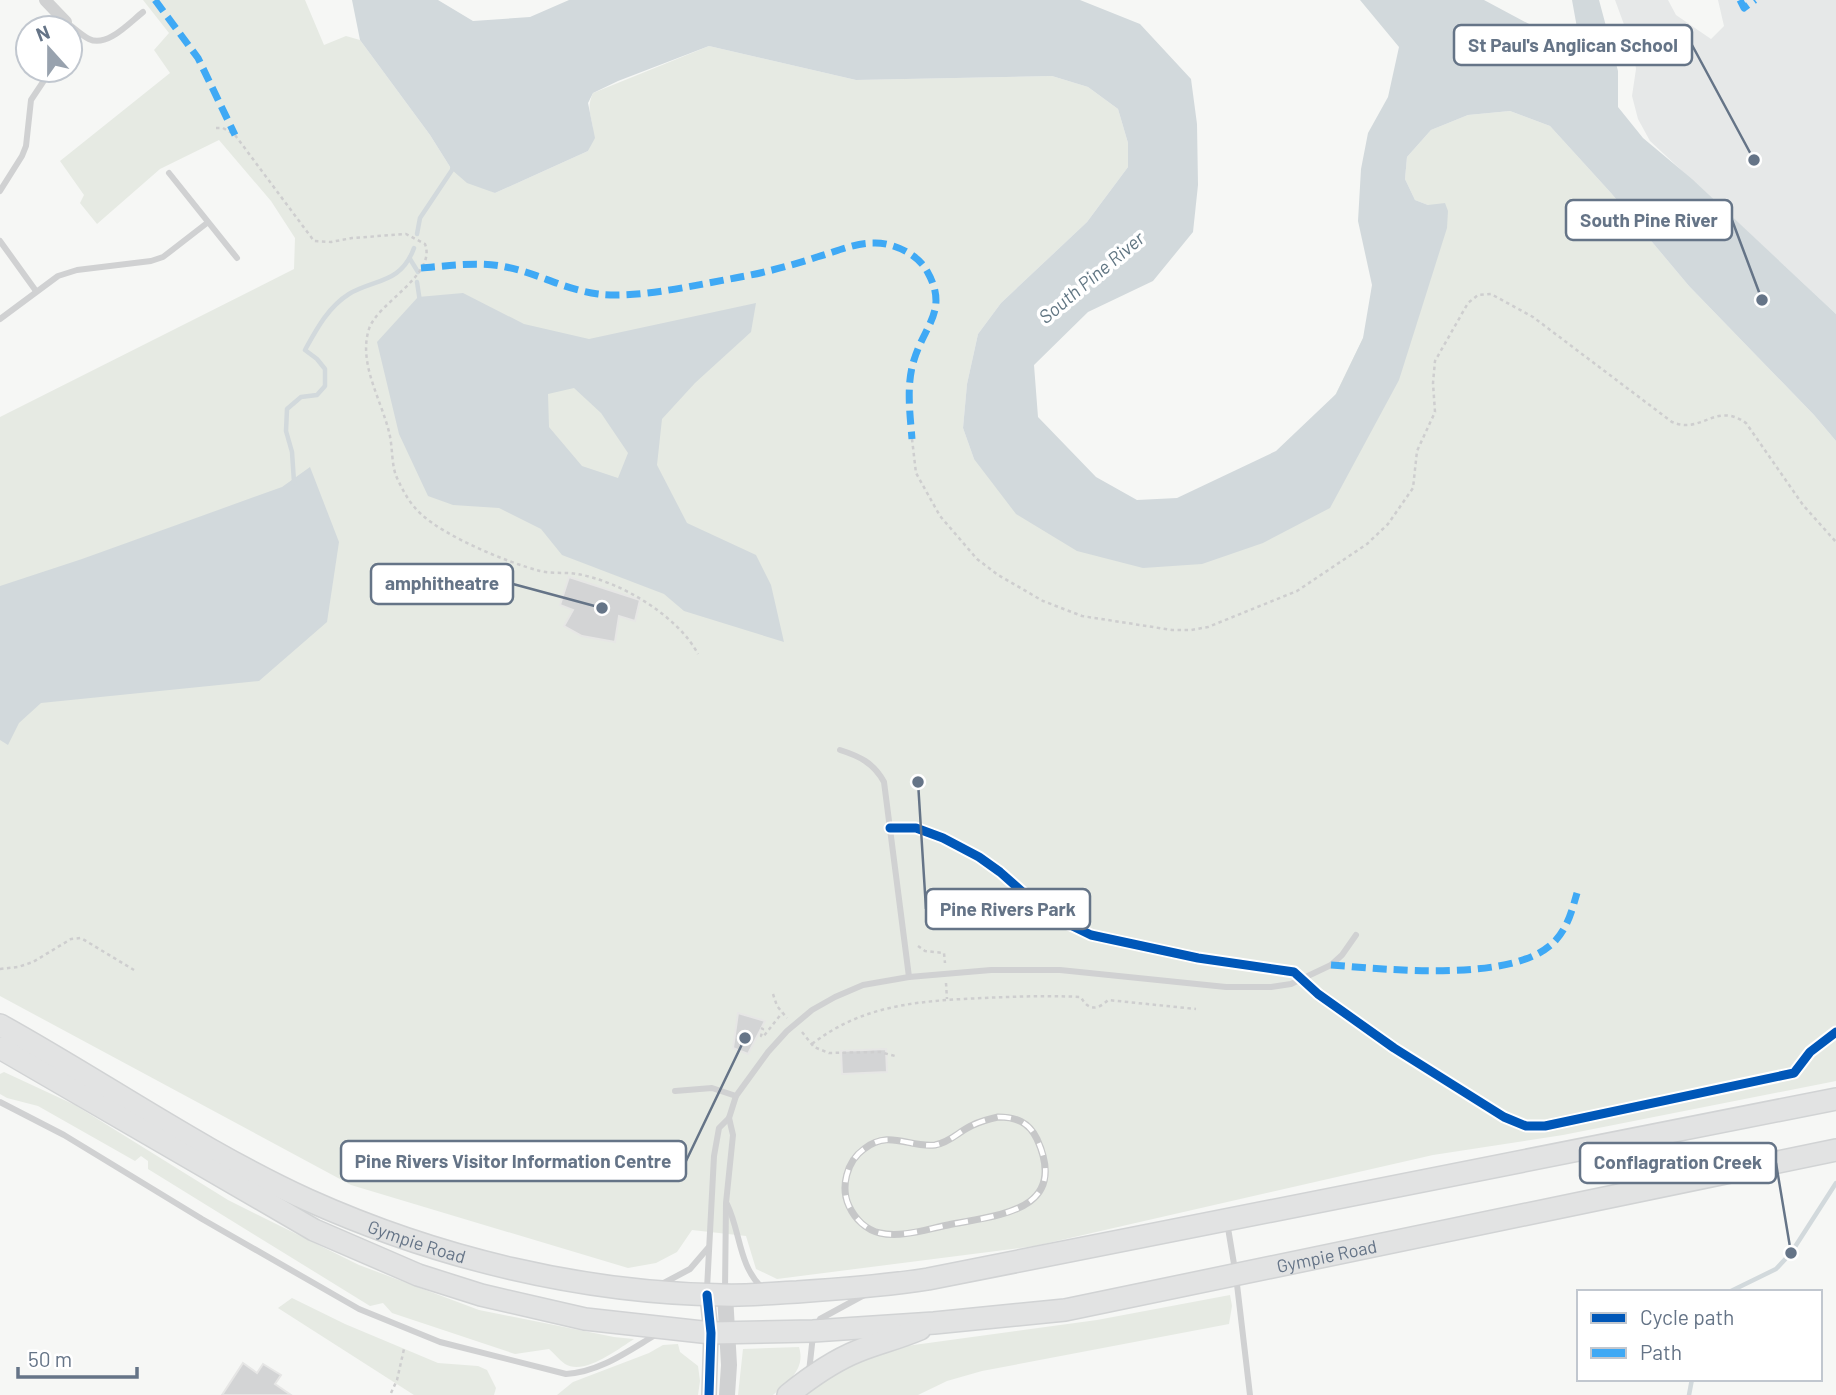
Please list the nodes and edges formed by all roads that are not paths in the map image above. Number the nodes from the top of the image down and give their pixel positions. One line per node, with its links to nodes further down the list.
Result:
1 (45, 0): 3 (street)
2 (143, 12): 4 (lane)
3 (56, 14)
4 (84, 37)
5 (42, 84): 7 (lane)
6 (169, 173): 8 (lane)
7 (0, 191)
8 (207, 223): 10 (lane); 11 (lane)
9 (0, 241): 11 (lane)
10 (237, 258)
11 (36, 291): 12 (lane)
12 (0, 319)
13 (840, 750): 15 (lane)
14 (1356, 935): 15 (lane)
15 (909, 977): 19 (lane)
16 (0, 1025): 29 (highway, Gympie Road)
17 (0, 1048): 33 (highway, Gympie Road)
18 (675, 1091): 19 (lane)
19 (736, 1096): 22 (lane)
20 (1836, 1099): 25 (highway, Gympie Road)
21 (0, 1102): 33 (lane)
22 (729, 1118): 24 (lane); 26 (lane)
23 (1836, 1150): 27 (highway, Gympie Road)
24 (726, 1203): 30 (lane); 31 (lane)
25 (1227, 1220): 27 (lane); 28 (highway, Gympie Road)
26 (708, 1248): 29 (lane); 31 (lane)
27 (1236, 1276): 32 (highway, Gympie Road); 40 (lane)
28 (880, 1286): 30 (highway, Gympie Road); 34 (lane, Gympie Road)
29 (647, 1291): 31 (highway, Gympie Road)
30 (768, 1293): 31 (highway, Gympie Road)
31 (716, 1295): 35 (street)
32 (934, 1323): 34 (highway, Gympie Road); 36 (highway)
33 (666, 1329): 35 (highway, Gympie Road)
34 (813, 1331): 35 (highway, Gympie Road); 36 (lane)
35 (719, 1333): 37 (street); 38 (street)
36 (807, 1380): 39 (highway)
37 (709, 1395)
38 (727, 1395)
39 (788, 1395)
40 (1250, 1395)

